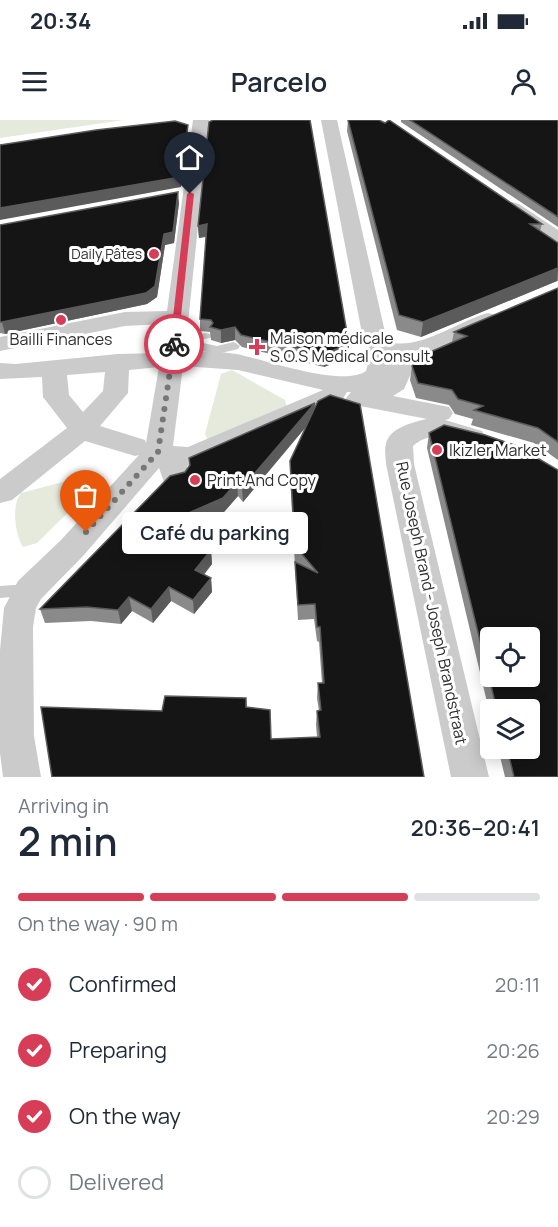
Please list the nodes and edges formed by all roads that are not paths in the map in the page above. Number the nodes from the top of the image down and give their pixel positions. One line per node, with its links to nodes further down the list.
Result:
1 (196, 120): 8 (street)
2 (330, 120): 10 (street)
3 (499, 200): 4 (street)
4 (558, 239)
5 (507, 312): 10 (street)
6 (206, 336): 8 (lane)
7 (0, 344): 8 (street)
8 (174, 344): 9 (lane); 11 (street); 15 (street); 22 (street)
9 (234, 346)
10 (384, 350): 15 (street)
11 (118, 362): 12 (street); 17 (street)
12 (54, 368): 14 (street); 17 (street)
13 (401, 369): 15 (street)
14 (0, 371)
15 (351, 389): 16 (street); 20 (street)
16 (440, 413)
17 (84, 429): 19 (street); 21 (street)
18 (497, 444): 25 (street, Rue Joseph Brand - Joseph Brandstraat)
19 (135, 447)
20 (175, 478)
21 (2, 493)
22 (14, 591): 23 (street)
23 (8, 673): 24 (street)
24 (17, 776)
25 (470, 777)

